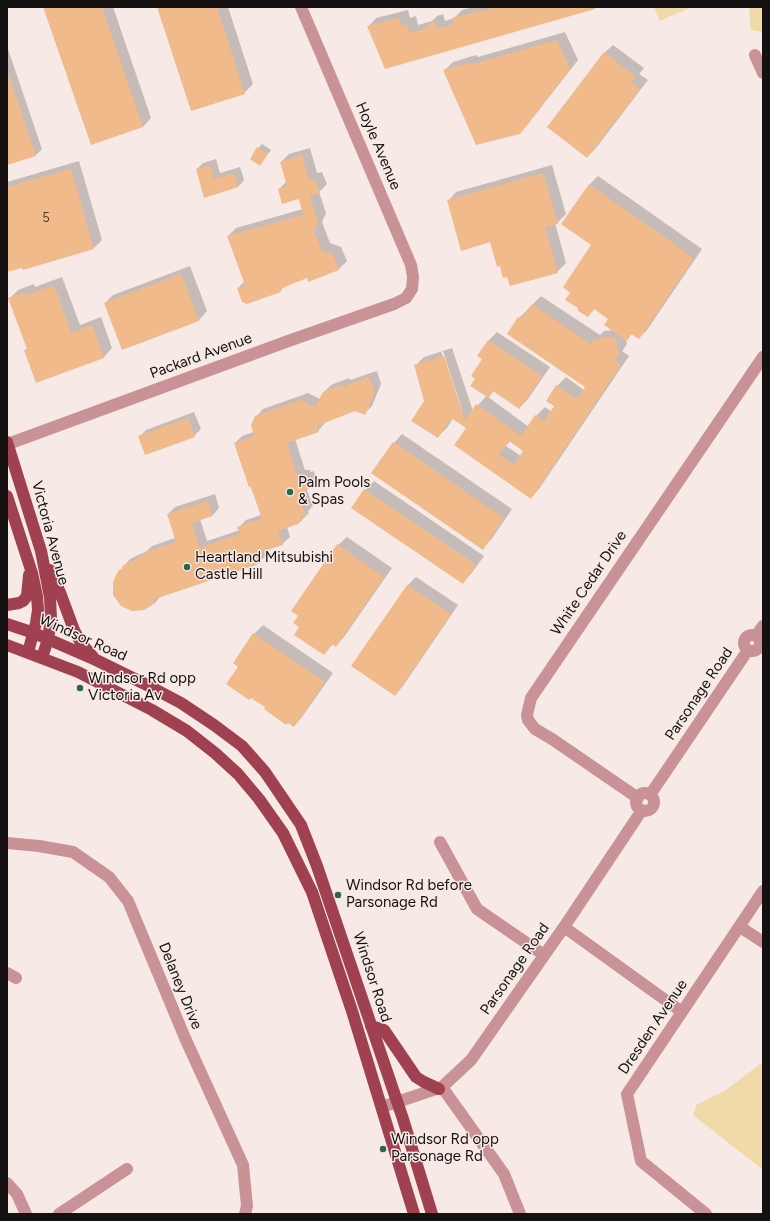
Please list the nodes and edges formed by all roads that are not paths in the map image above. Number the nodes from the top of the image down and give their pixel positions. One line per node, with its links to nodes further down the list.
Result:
1 (301, 7): 4 (street, Hoyle Avenue)
2 (755, 55): 3 (street)
3 (763, 73)
4 (406, 298): 6 (street, Packard Avenue)
5 (763, 356): 20 (street, White Cedar Drive)
6 (7, 443): 8 (main road, Victoria Avenue)
7 (7, 496): 9 (main road, Victoria Avenue)
8 (41, 551): 13 (main road, Victoria Avenue); 18 (main road)
9 (28, 562): 10 (main road); 12 (main road, Victoria Avenue)
10 (7, 605)
11 (7, 624): 12 (main road, Windsor Road)
12 (34, 633): 13 (main road, Windsor Road); 16 (main road, Victoria Avenue)
13 (48, 639): 17 (main road, Victoria Avenue); 18 (main road, Windsor Road)
14 (758, 642): 19 (street, Parsonage Road)
15 (7, 645): 16 (main road, Windsor Road)
16 (28, 652): 17 (main road, Windsor Road)
17 (42, 658): 33 (main road, Windsor Road)
18 (96, 660): 30 (main road, Windsor Road)
19 (650, 795): 20 (street); 21 (street)
20 (638, 798): 21 (street)
21 (642, 810): 25 (street, Parsonage Road)
22 (7, 841): 38 (street, Delaney Drive)
23 (440, 842): 28 (street)
24 (763, 891): 26 (street, Dresden Avenue)
25 (564, 927): 28 (street, Parsonage Road); 29 (street)
26 (740, 927): 27 (street); 29 (street, Dresden Avenue)
27 (763, 942)
28 (544, 955): 31 (street, Parsonage Road)
29 (682, 1012): 42 (street, Dresden Avenue)
30 (371, 1026): 31 (main road); 32 (main road, Windsor Road)
31 (440, 1088): 32 (street, Parsonage Road); 41 (street)
32 (397, 1101): 33 (street, Parsonage Road); 40 (main road, Windsor Road)
33 (382, 1107): 39 (main road, Windsor Road)
34 (127, 1169): 37 (street)
35 (7, 1184): 36 (street)
36 (26, 1214)
37 (59, 1214)
38 (245, 1214)
39 (414, 1214)
40 (432, 1214)
41 (520, 1214)
42 (706, 1214)

